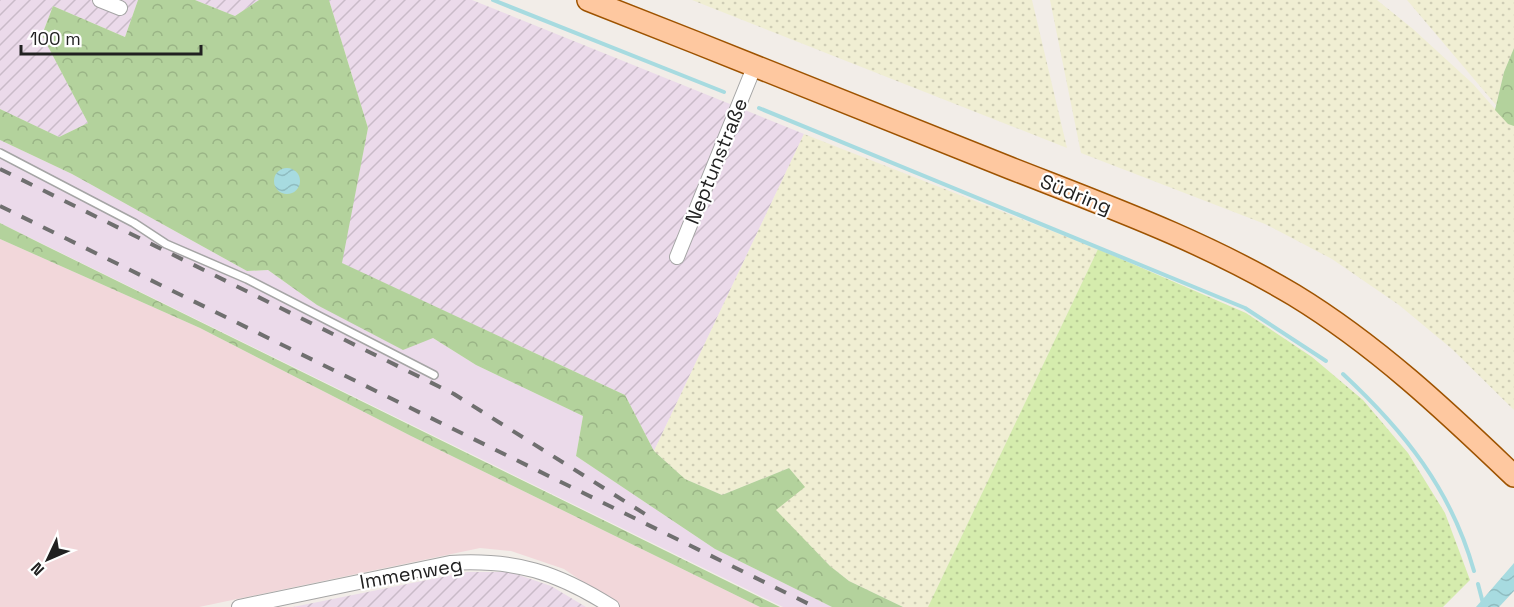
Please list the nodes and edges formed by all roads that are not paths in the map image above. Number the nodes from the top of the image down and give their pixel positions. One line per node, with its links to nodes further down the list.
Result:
1 (100, 0): 3 (street)
2 (588, 0): 4 (main road, Südring)
3 (120, 8)
4 (755, 65): 6 (street, Neptunstraße); 8 (main road, Südring)
5 (0, 153): 7 (lane)
6 (677, 257)
7 (434, 375)
8 (1514, 476)
9 (239, 607): 10 (street, Immenweg)
10 (612, 607)

